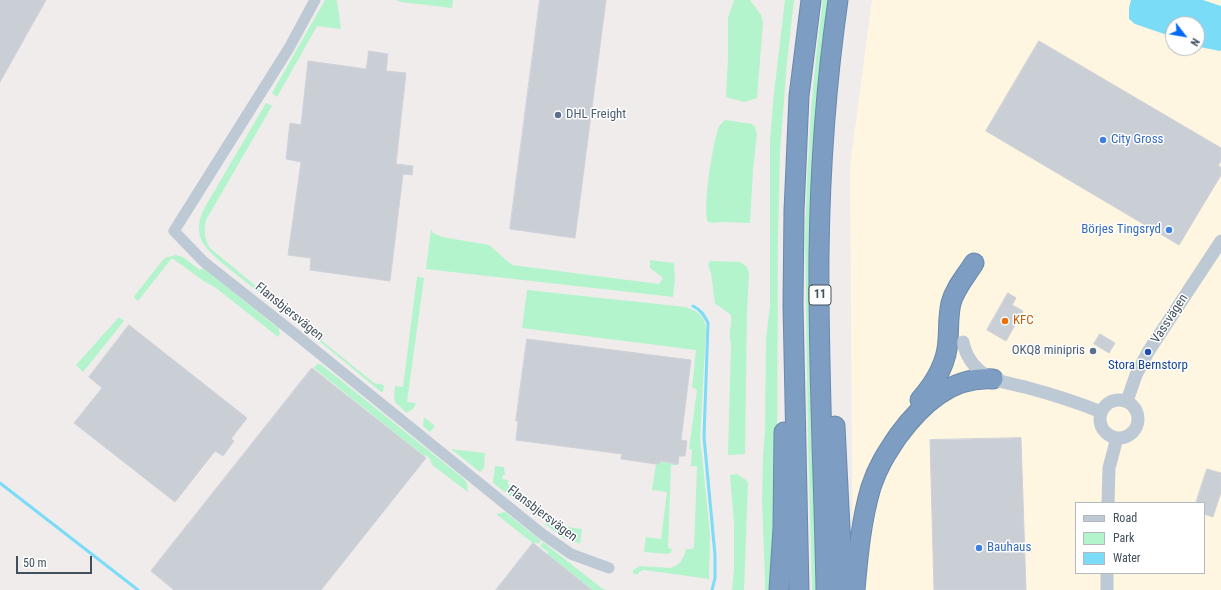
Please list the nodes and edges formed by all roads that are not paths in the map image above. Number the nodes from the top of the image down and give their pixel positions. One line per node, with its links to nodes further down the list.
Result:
1 (314, 0): 14 (street, Flansbjersvägen)
2 (811, 0): 6 (highway, 11)
3 (839, 0): 18 (highway, 11); 19 (highway)
4 (1221, 241): 9 (street, Vassvägen)
5 (974, 264): 12 (highway)
6 (794, 305): 16 (highway); 17 (highway, 11)
7 (963, 342): 8 (street)
8 (993, 379): 10 (street); 12 (highway)
9 (1127, 401): 10 (street); 11 (street)
10 (1101, 412): 11 (street)
11 (1117, 438): 13 (street)
12 (882, 460): 20 (highway)
13 (1108, 502)
14 (609, 568)
15 (1107, 574): 21 (street)
16 (779, 590)
17 (799, 590)
18 (826, 590)
19 (843, 590)
20 (854, 590)
21 (1107, 590)

